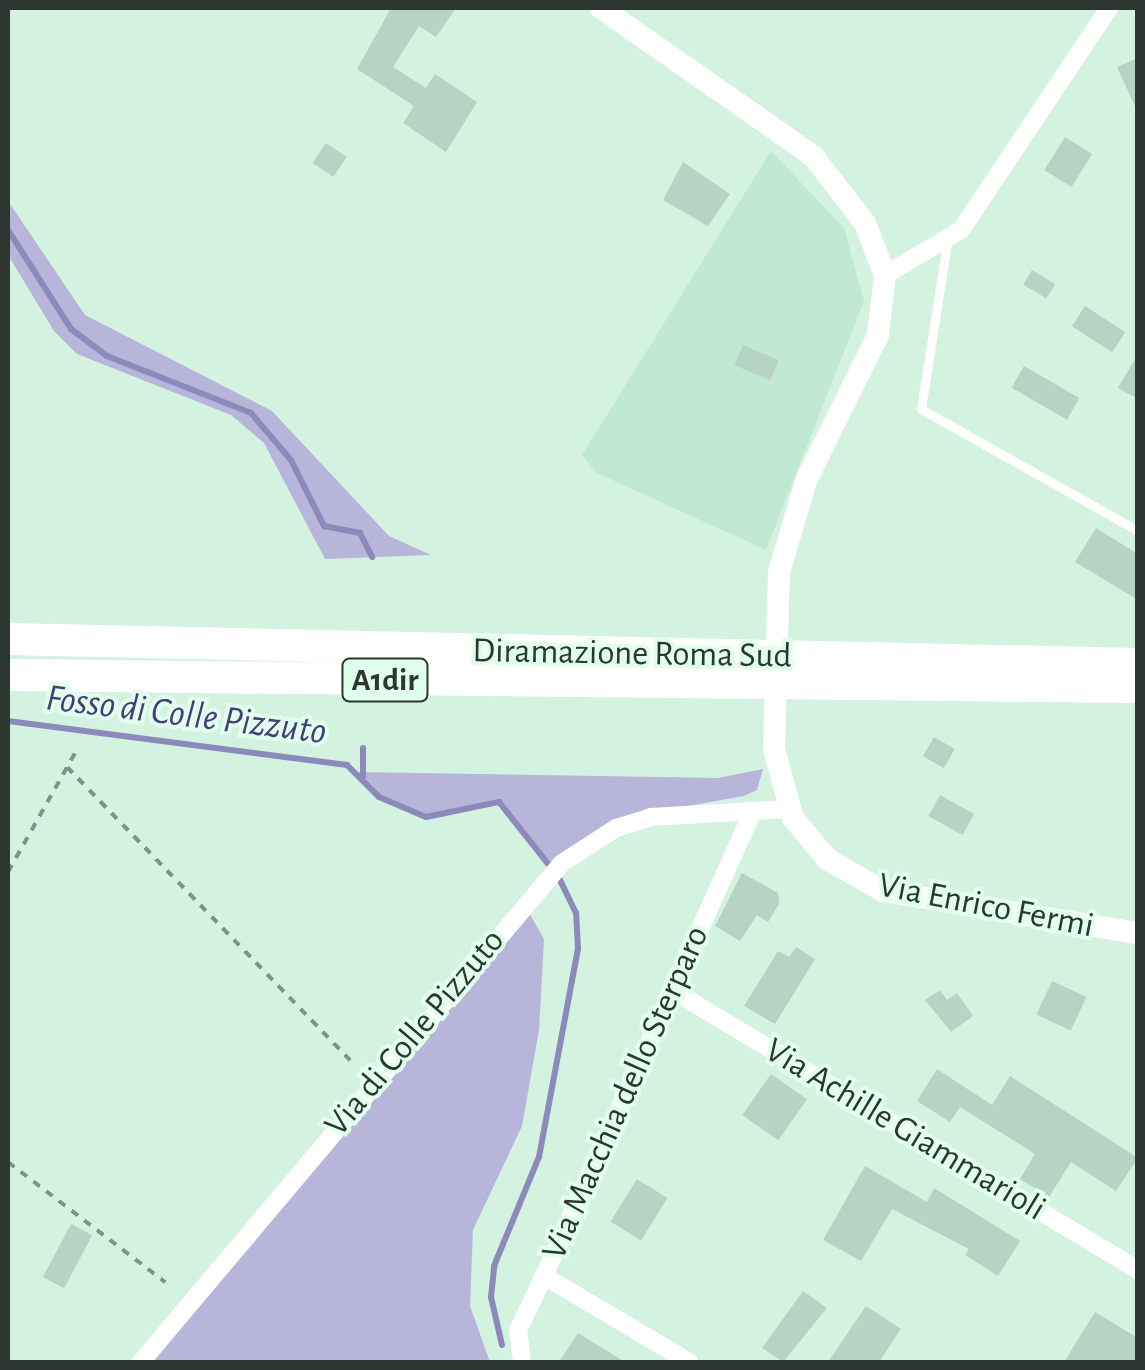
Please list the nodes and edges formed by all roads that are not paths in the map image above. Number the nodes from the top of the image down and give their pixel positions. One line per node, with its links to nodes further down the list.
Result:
1 (601, 8): 4 (street)
2 (1109, 8): 3 (street)
3 (947, 243): 4 (street); 5 (lane)
4 (885, 275): 13 (street, Via Enrico Fermi)
5 (1138, 530)
6 (8, 637): 8 (highway, Diramazione Roma Sud / A1dir)
7 (1138, 664): 8 (highway, Diramazione Roma Sud / A1dir)
8 (777, 671): 10 (highway, Diramazione Roma Sud / A1dir); 12 (highway, Diramazione Roma Sud / A1dir)
9 (8, 675): 10 (highway, Diramazione Roma Sud / A1dir)
10 (82, 676): 11 (lane)
11 (8, 685)
12 (1138, 687)
13 (788, 809): 14 (street, Via di Colle Pizzuto); 15 (street, Via Enrico Fermi)
14 (753, 812): 16 (street, Via Macchia dello Sterparo); 20 (street, Via di Colle Pizzuto)
15 (1138, 933)
16 (672, 990): 17 (street, Via Achille Giammarioli); 18 (street, Via Macchia dello Sterparo)
17 (1138, 1270)
18 (544, 1276): 19 (street); 21 (street, Via Macchia dello Sterparo)
19 (515, 1357)
20 (141, 1362)
21 (689, 1362)

